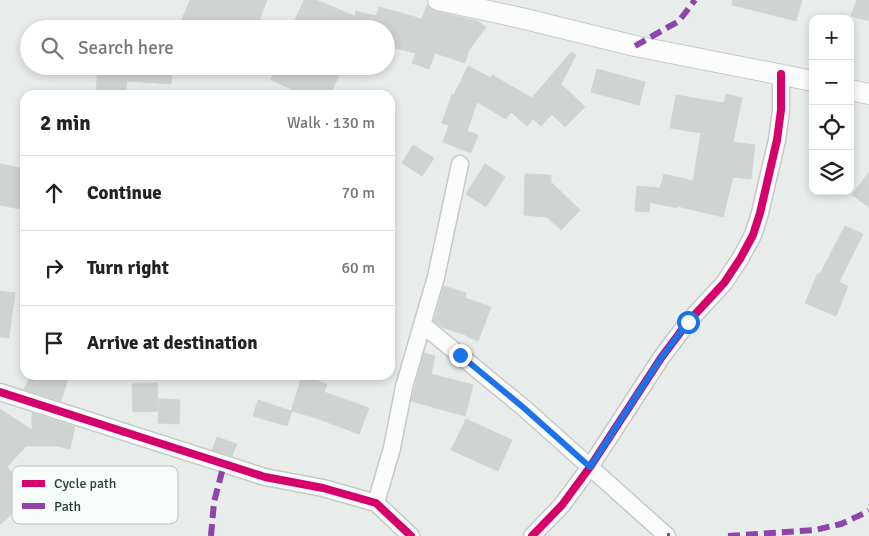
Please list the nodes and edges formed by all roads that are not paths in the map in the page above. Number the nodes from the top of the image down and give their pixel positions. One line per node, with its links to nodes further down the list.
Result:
1 (438, 0): 2 (street)
2 (781, 74): 3 (street); 9 (street)
3 (809, 80)
4 (854, 91): 5 (street)
5 (869, 94)
6 (460, 164): 7 (street)
7 (423, 324): 9 (street); 10 (street)
8 (0, 392): 10 (street)
9 (590, 467): 12 (street); 13 (street)
10 (376, 503): 11 (street)
11 (411, 536)
12 (532, 536)
13 (667, 536)

